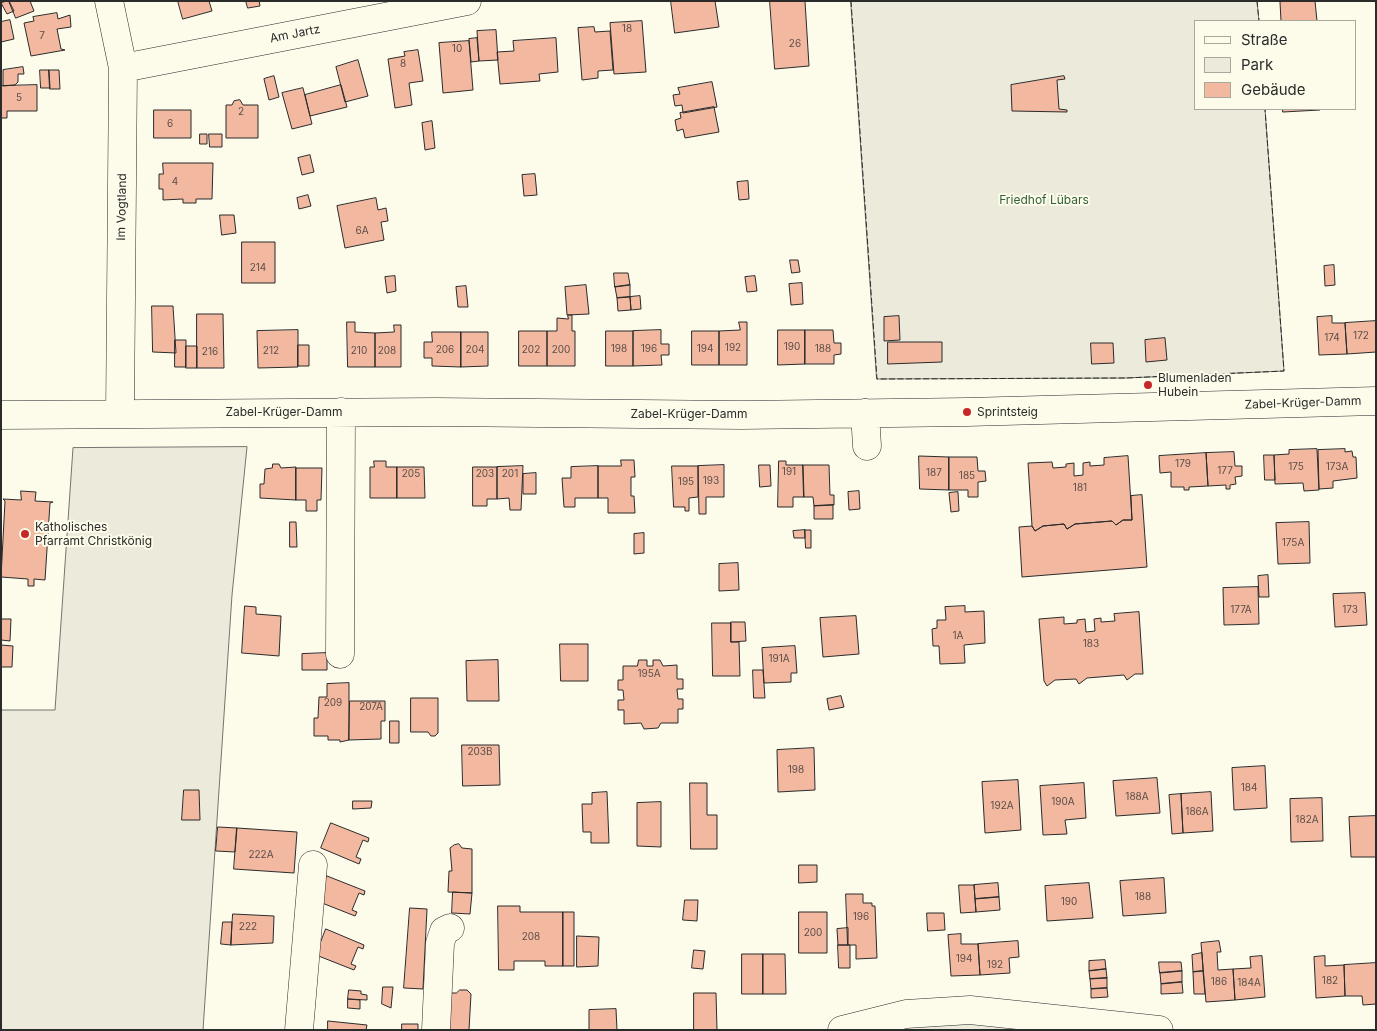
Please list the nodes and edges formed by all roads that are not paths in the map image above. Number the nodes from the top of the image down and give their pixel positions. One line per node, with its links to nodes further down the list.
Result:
1 (109, 1): 3 (street, Im Vogtland)
2 (466, 1): 3 (street, Am Jartz)
3 (123, 68): 7 (street, Im Vogtland)
4 (1376, 401): 6 (street, Zabel-Krüger-Damm)
5 (341, 412): 6 (street, Zabel-Krüger-Damm); 7 (street, Zabel-Krüger-Damm); 10 (street)
6 (864, 413): 9 (street)
7 (120, 414): 8 (street, Zabel-Krüger-Damm)
8 (1, 415)
9 (866, 446)
10 (340, 654)
11 (313, 865): 13 (street)
12 (450, 928): 14 (street)
13 (299, 1030)
14 (436, 1030)
15 (842, 1030): 16 (street)
16 (1159, 1030)

